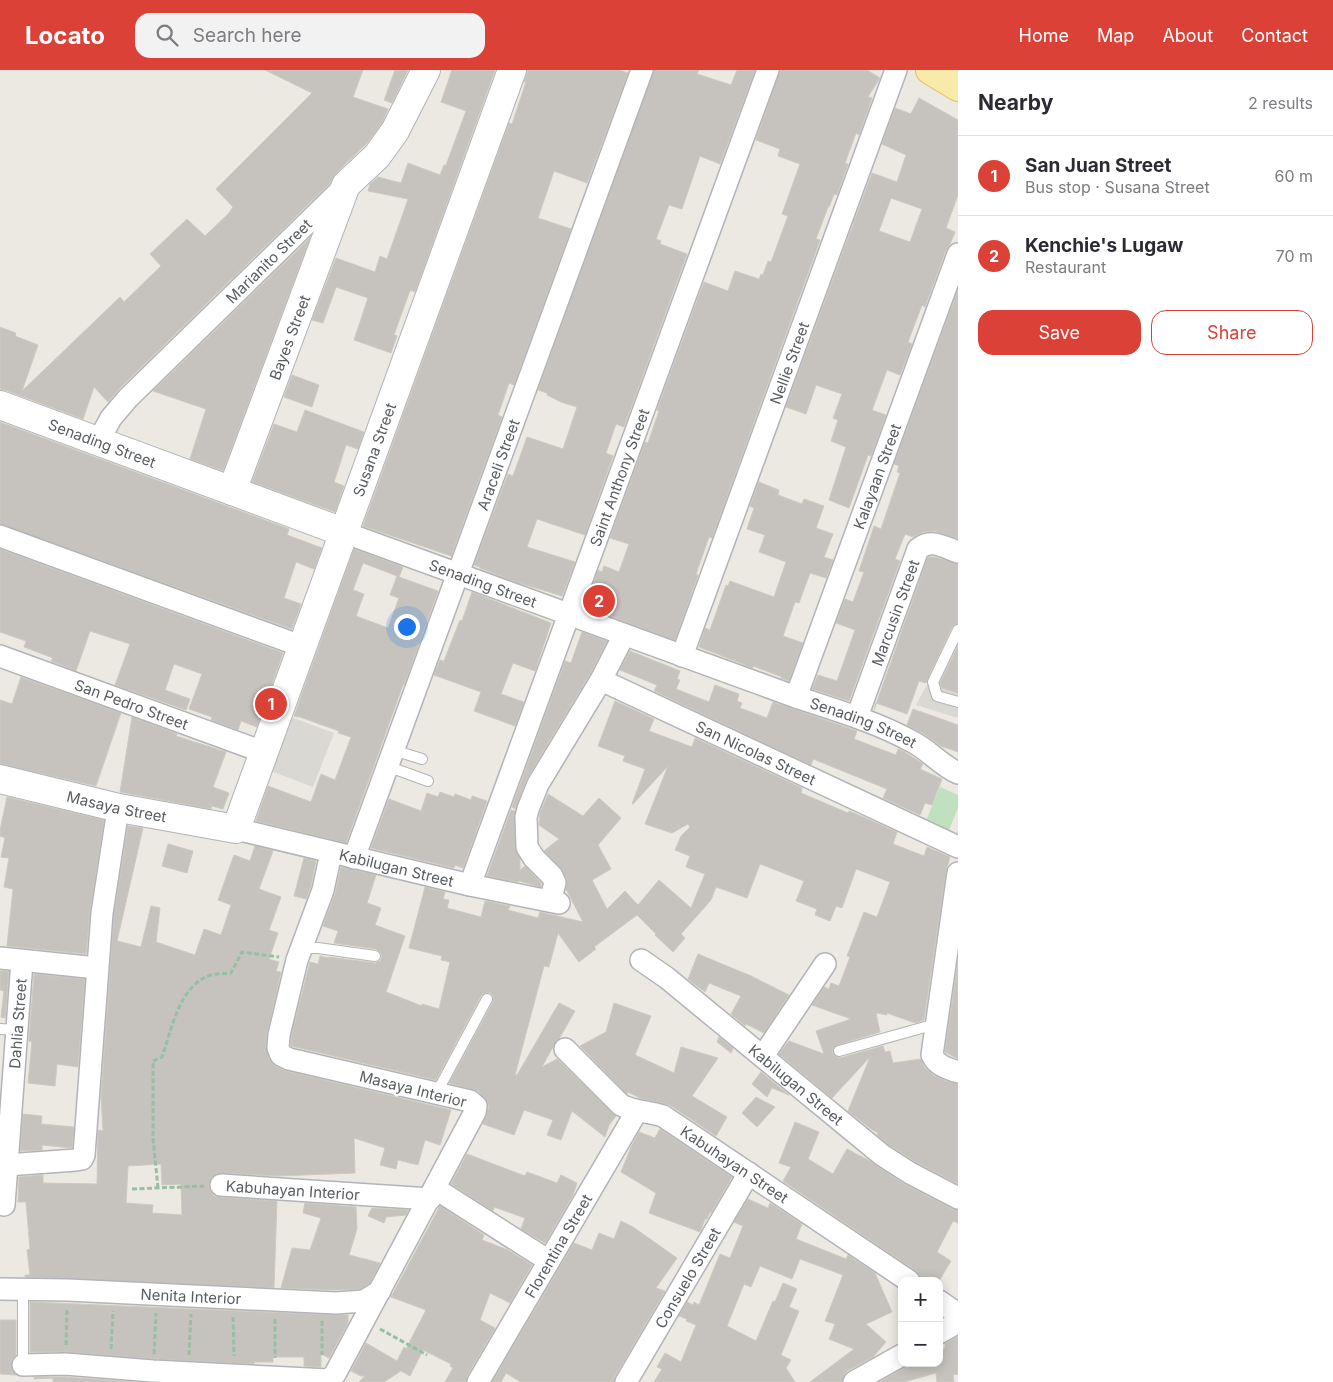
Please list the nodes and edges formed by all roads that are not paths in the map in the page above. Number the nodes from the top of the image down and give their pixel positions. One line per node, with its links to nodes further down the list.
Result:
1 (426, 70): 8 (street, Marianito Street)
2 (512, 70): 13 (street, Susana Street)
3 (642, 70): 16 (street, Araceli Street)
4 (768, 70): 17 (street, Saint Anthony Street)
5 (896, 70): 22 (street, Nellie Street)
6 (930, 70): 7 (main road)
7 (957, 83)
8 (346, 185): 11 (street, Marianito Street); 12 (street, Bayes Street)
9 (958, 254): 24 (street, Kalayaan Street)
10 (0, 405): 11 (street, Senading Street)
11 (98, 442): 12 (street, Senading Street)
12 (232, 491): 13 (street, Senading Street)
13 (344, 532): 16 (street, Senading Street); 20 (street, Susana Street)
14 (0, 536): 20 (street)
15 (958, 552): 26 (street, Marcusin Street)
16 (457, 574): 17 (street, Senading Street); 28 (street, Araceli Street)
17 (569, 614): 19 (street, Senading Street); 39 (street, Saint Anthony Street)
18 (958, 630): 25 (lane)
19 (624, 635): 22 (street, Senading Street); 23 (street)
20 (302, 646): 27 (street, Susana Street)
21 (0, 656): 27 (street, San Pedro Street)
22 (682, 656): 24 (street, Senading Street)
23 (601, 680): 35 (street, San Nicolas Street); 39 (street, Kabilugan Street)
24 (796, 697): 26 (street, Senading Street)
25 (958, 702)
26 (857, 717): 30 (street, Senading Street)
27 (263, 752): 34 (street, Susana Street)
28 (390, 758): 29 (lane); 32 (lane); 37 (street, Araceli Street)
29 (422, 758)
30 (958, 773)
31 (0, 779): 33 (street, Masaya Street)
32 (428, 781)
33 (117, 815): 34 (street, Masaya Street); 46 (street)
34 (236, 829): 36 (street, Kabilugan Street)
35 (958, 847)
36 (331, 853): 37 (street, Kabilugan Street); 40 (street, Masaya Interior)
37 (354, 858): 39 (street, Kabilugan Street)
38 (958, 873): 47 (street)
39 (470, 885)
40 (299, 954): 41 (lane); 55 (street, Masaya Interior)
41 (374, 956)
42 (0, 958): 44 (street)
43 (642, 960): 53 (street, Kabilugan Street)
44 (22, 961): 46 (street); 50 (street, Dahlia Street)
45 (825, 964): 53 (street)
46 (98, 968): 57 (street)
47 (950, 972): 49 (street)
48 (487, 999): 55 (lane)
49 (936, 1024): 52 (lane); 54 (street)
50 (8, 1029): 57 (street, Dahlia Street)
51 (565, 1049): 56 (street, Kabuhayan Street)
52 (839, 1051)
53 (763, 1056): 61 (street, Kabilugan Street)
54 (958, 1072)
55 (436, 1094): 60 (street, Masaya Interior)
56 (637, 1111): 58 (street, Kabuhayan Street); 63 (street, Florentina Street)
57 (6, 1165): 62 (street, Dahlia Street)
58 (750, 1173): 64 (street, Kabuhayan Street); 76 (street, Consuelo Street)
59 (221, 1185): 60 (street, Kabuhayan Interior)
60 (432, 1194): 63 (street, Kabuhayan Interior); 67 (street, Masaya Interior)
61 (958, 1198)
62 (4, 1204)
63 (548, 1261): 75 (street, Florentina Street)
64 (903, 1277)
65 (0, 1289): 66 (street, Nenita Interior)
66 (23, 1290): 67 (street, Nenita Interior); 73 (lane)
67 (380, 1290): 74 (street, Masaya Interior)
68 (943, 1304): 69 (street)
69 (958, 1314)
70 (958, 1322): 71 (street)
71 (943, 1331)
72 (898, 1357): 77 (street)
73 (23, 1365): 74 (street)
74 (246, 1379)
75 (478, 1382)
76 (626, 1382)
77 (854, 1382)

